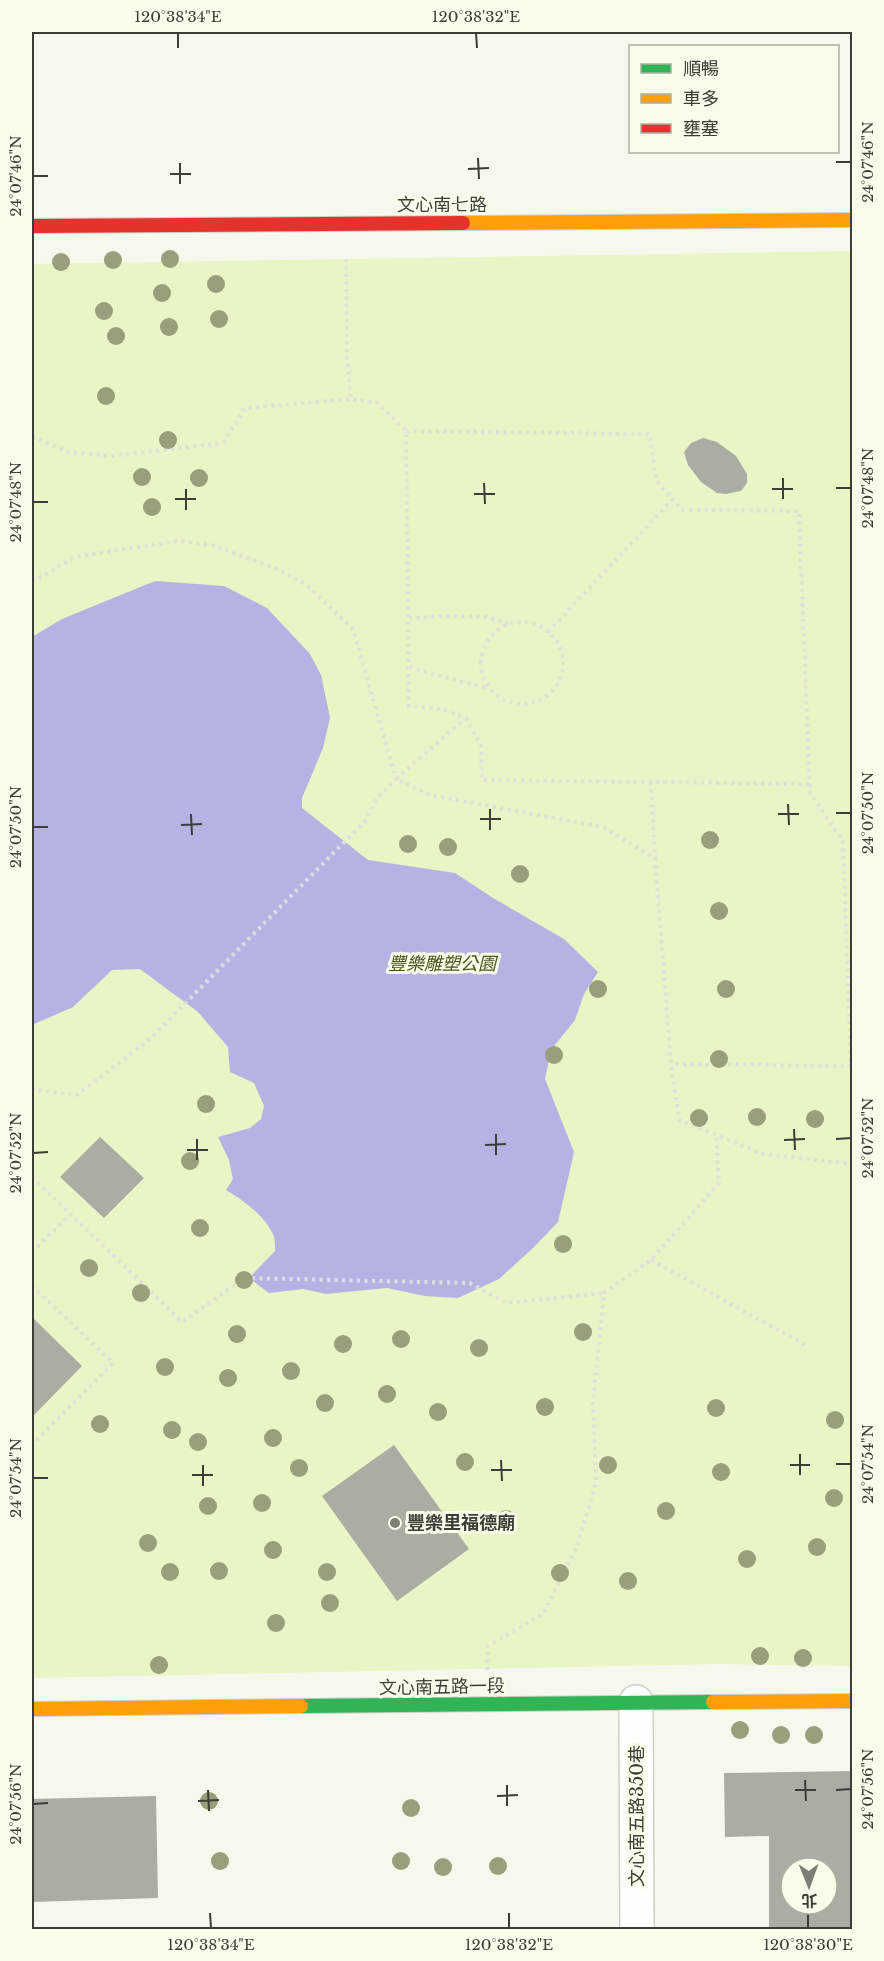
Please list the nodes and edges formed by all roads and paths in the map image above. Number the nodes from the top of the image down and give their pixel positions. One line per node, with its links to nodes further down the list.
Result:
1 (852, 220): 2 (street, 文心南七路)
2 (346, 223): 3 (street, 文心南七路); 4 (path)
3 (32, 226)
4 (351, 399): 5 (path); 6 (path)
5 (406, 431): 7 (path); 9 (path)
6 (32, 436)
7 (672, 500): 11 (path); 17 (path)
8 (32, 582): 15 (path)
9 (409, 618): 10 (path); 12 (path)
10 (510, 624): 11 (path); 13 (path)
11 (548, 632): 13 (path)
12 (410, 666): 13 (path); 14 (path)
13 (488, 688)
14 (466, 718): 15 (path); 16 (path)
15 (396, 779): 18 (path); 20 (path)
16 (651, 782): 17 (path); 18 (path)
17 (809, 784): 19 (path)
18 (655, 858): 19 (path)
19 (671, 1064): 21 (path)
20 (32, 1090)
21 (716, 1134): 22 (path); 26 (path)
22 (852, 1164)
23 (32, 1177): 24 (path)
24 (70, 1215): 25 (path); 28 (path)
25 (32, 1252)
26 (651, 1260): 28 (path); 29 (path)
27 (32, 1286): 30 (path)
28 (604, 1293): 33 (path)
29 (807, 1346)
30 (32, 1445)
31 (852, 1701): 32 (street, 文心南五路一段)
32 (636, 1702): 33 (street, 文心南五路一段); 35 (street, 文心南五路350巷)
33 (486, 1704): 34 (street, 文心南五路一段)
34 (32, 1709)
35 (637, 1929)

